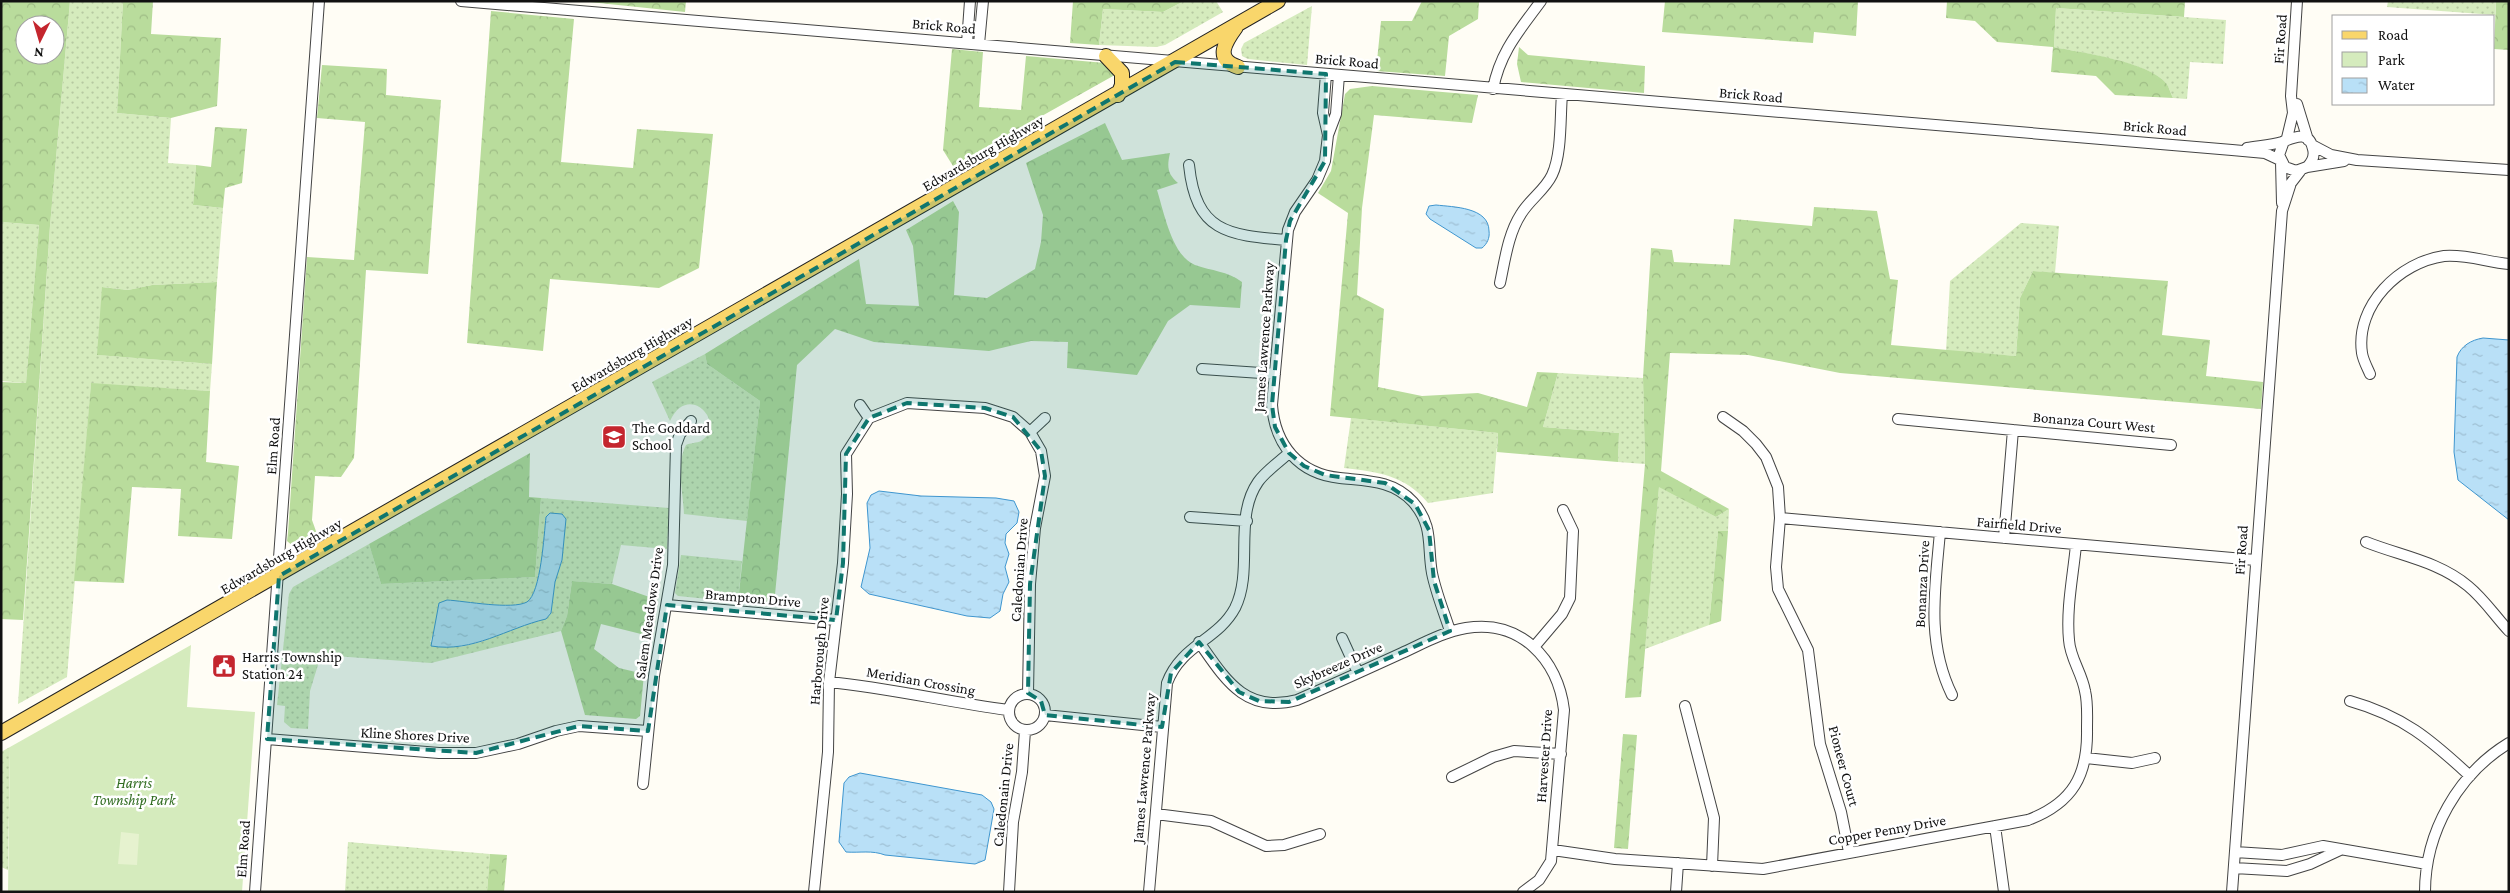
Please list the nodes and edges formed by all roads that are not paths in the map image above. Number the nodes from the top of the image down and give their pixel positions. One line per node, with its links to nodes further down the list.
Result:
1 (319, 1): 57 (street, Elm Road)
2 (461, 1): 8 (street, Brick Road)
3 (970, 1): 11 (street)
4 (983, 1): 12 (street)
5 (1278, 1): 10 (main road, Edwardsburg Highway)
6 (1542, 1): 19 (street)
7 (2297, 1): 18 (street, Fir Road)
8 (495, 3): 9 (street, Brick Road)
9 (508, 3): 11 (street, Brick Road)
10 (1238, 24): 14 (main road, Edwardsburg Highway); 15 (main road)
11 (966, 43): 12 (street, Brick Road)
12 (979, 44): 13 (street, Brick Road)
13 (1106, 56): 14 (street, Brick Road); 21 (main road)
14 (1175, 62): 15 (street, Brick Road); 21 (main road, Edwardsburg Highway)
15 (1238, 67): 16 (street, Brick Road)
16 (1326, 74): 17 (street, Brick Road); 22 (street, James Lawrence Parkway)
17 (1339, 75): 19 (street, Brick Road); 22 (street, James Lawrence Parkway)
18 (2292, 78): 23 (street, Fir Road); 24 (street, Fir Road)
19 (1493, 89): 20 (street, Brick Road)
20 (1562, 94): 25 (street, Brick Road); 34 (street)
21 (1118, 95): 57 (main road, Edwardsburg Highway)
22 (1328, 135): 32 (street, James Lawrence Parkway)
23 (2286, 140): 24 (street); 25 (street, Brick Road); 27 (street)
24 (2310, 143): 26 (street); 29 (street)
25 (2232, 150): 27 (street, Brick Road)
26 (2357, 160): 29 (street); 30 (street)
27 (2281, 161): 29 (street); 31 (street, Fir Road)
28 (1188, 165): 32 (street)
29 (2304, 168): 31 (street, Fir Road)
30 (2509, 170)
31 (2282, 211): 56 (street, Fir Road)
32 (1286, 240): 36 (street, James Lawrence Parkway)
33 (2509, 264): 37 (street)
34 (1500, 283)
35 (1202, 368): 36 (street)
36 (1275, 374): 47 (street, James Lawrence Parkway)
37 (2370, 374)
38 (860, 405): 40 (street)
39 (1723, 417): 50 (street, Pioneer Court)
40 (869, 418): 45 (street); 59 (street, Harborough Drive)
41 (1045, 418): 45 (street)
42 (1898, 419): 44 (street, Bonanza Court West)
43 (691, 421): 58 (street, Salem Meadows Drive)
44 (2013, 430): 46 (street, Bonanza Court West); 53 (street)
45 (1030, 432): 67 (street, Caledonian Drive)
46 (2171, 445)
47 (1289, 453): 51 (street, James Lawrence Parkway); 60 (street)
48 (1563, 510): 64 (street)
49 (1190, 517): 51 (street)
50 (1780, 518): 52 (street, Fairfield Drive); 90 (street, Pioneer Court)
51 (1247, 521): 63 (street, James Lawrence Parkway)
52 (1940, 532): 53 (street, Fairfield Drive); 68 (street, Bonanza Drive)
53 (2004, 538): 55 (street, Fairfield Drive)
54 (2366, 542): 61 (street)
55 (2076, 545): 56 (street, Fairfield Drive); 80 (street)
56 (2255, 560): 91 (street, Fir Road)
57 (279, 576): 76 (main road, Edwardsburg Highway); 77 (street, Elm Road)
58 (667, 605): 59 (street, Brampton Drive); 74 (street, Salem Meadows Drive)
59 (836, 620): 66 (street, Harborough Drive)
60 (1450, 631): 64 (street, Harvester Drive); 65 (street, Skybreeze Drive)
61 (2509, 631)
62 (1342, 638): 65 (street)
63 (1200, 642): 65 (street, Skybreeze Drive); 73 (street, James Lawrence Parkway)
64 (1534, 647): 79 (street, Harvester Drive)
65 (1358, 673)
66 (829, 682): 71 (street, Meridian Crossing); 97 (street, Harborough Drive)
67 (1028, 693): 71 (street); 72 (street)
68 (1952, 694)
69 (2350, 701): 82 (street)
70 (1685, 706): 94 (street)
71 (1008, 710): 75 (street, Caledonain Drive)
72 (1045, 716): 73 (street); 75 (street, Caledonain Drive)
73 (1162, 726): 85 (street, James Lawrence Parkway)
74 (648, 731): 77 (street, Kline Shores Drive); 84 (street, Salem Meadows Drive)
75 (1025, 731): 98 (street, Caledonain Drive)
76 (1, 734)
77 (267, 739): 96 (street, Elm Road)
78 (2509, 743): 82 (street)
79 (1560, 754): 83 (street); 88 (street, Harvester Drive)
80 (2086, 758): 81 (street); 86 (street, Copper Penny Drive)
81 (2155, 758)
82 (2470, 776): 93 (street)
83 (1452, 777)
84 (643, 784)
85 (1156, 814): 87 (street); 99 (street, James Lawrence Parkway)
86 (1995, 826): 90 (street, Copper Penny Drive); 102 (street)
87 (1320, 834)
88 (1553, 850): 92 (street, Copper Penny Drive); 100 (street, Harvester Drive)
89 (2341, 850): 91 (street); 93 (street); 95 (street)
90 (1849, 852): 94 (street, Copper Penny Drive)
91 (2235, 852): 95 (street, Fir Road)
92 (1678, 863): 94 (street, Copper Penny Drive); 101 (street)
93 (2427, 864): 104 (street)
94 (1712, 866)
95 (2234, 868): 103 (street, Fir Road)
96 (255, 892)
97 (814, 892)
98 (1009, 892)
99 (1149, 892)
100 (1523, 892)
101 (1676, 892)
102 (2004, 892)
103 (2232, 892)
104 (2425, 892)

